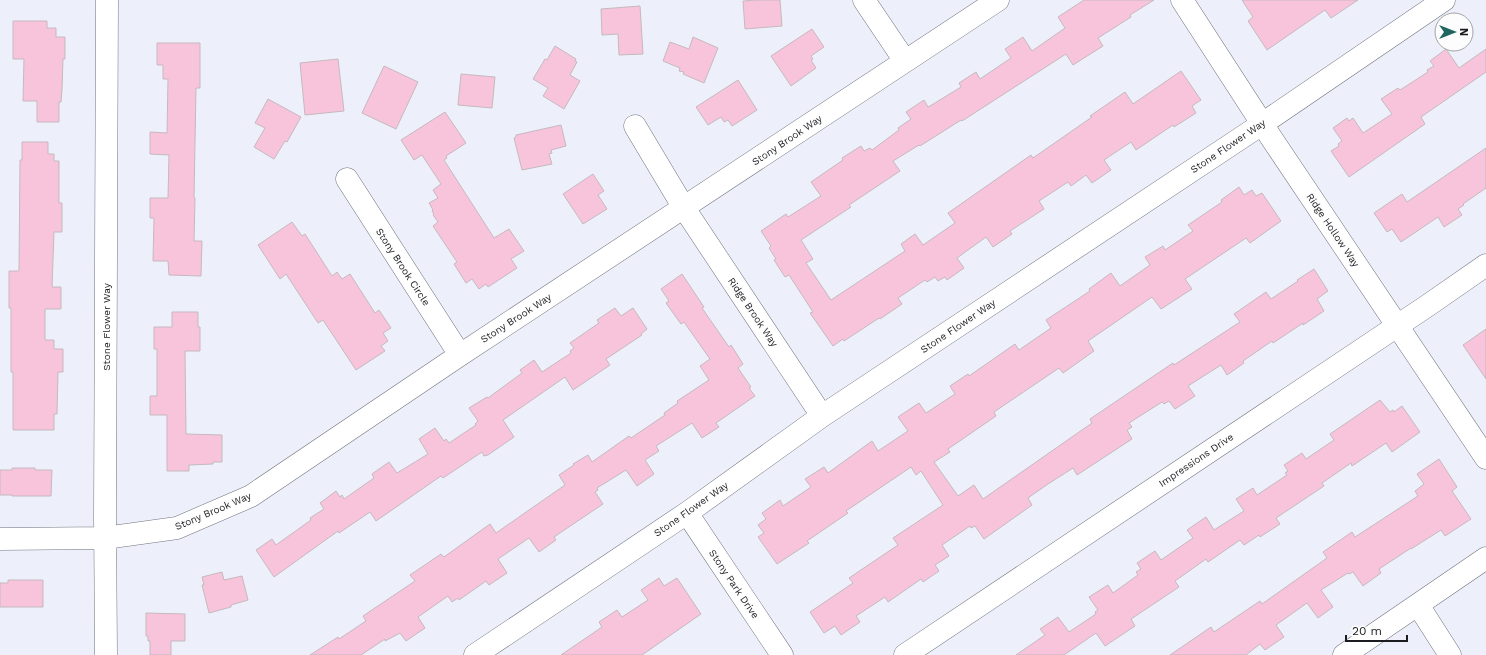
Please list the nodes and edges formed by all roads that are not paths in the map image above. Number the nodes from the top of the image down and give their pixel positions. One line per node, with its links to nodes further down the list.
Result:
1 (107, 0): 17 (street, Stone Flower Way)
2 (864, 0): 6 (street)
3 (998, 0): 6 (street, Stony Brook Way)
4 (1182, 0): 7 (street, Ridge Hollow Way)
5 (1444, 0): 7 (street, Stone Flower Way)
6 (905, 61): 10 (street, Stony Brook Way)
7 (1262, 124): 12 (street, Ridge Hollow Way); 14 (street, Stone Flower Way)
8 (635, 126): 10 (street, Ridge Brook Way)
9 (346, 179): 13 (street, Stony Brook Circle)
10 (684, 208): 13 (street, Stony Brook Way); 14 (street, Ridge Brook Way)
11 (1486, 264): 12 (street, Impressions Drive)
12 (1397, 325): 15 (street, Ridge Hollow Way); 24 (street, Impressions Drive)
13 (460, 354): 17 (street, Stony Brook Way)
14 (822, 416): 16 (street, Stone Flower Way)
15 (1486, 458)
16 (687, 513): 22 (street, Stone Flower Way); 23 (street, Stony Park Drive)
17 (105, 538): 18 (street, Stony Brook Way); 21 (street, Stone Flower Way)
18 (0, 539)
19 (1486, 558): 20 (street)
20 (1418, 605): 25 (street); 26 (street)
21 (106, 655)
22 (475, 655)
23 (782, 655)
24 (905, 655)
25 (1344, 655)
26 (1450, 655)

